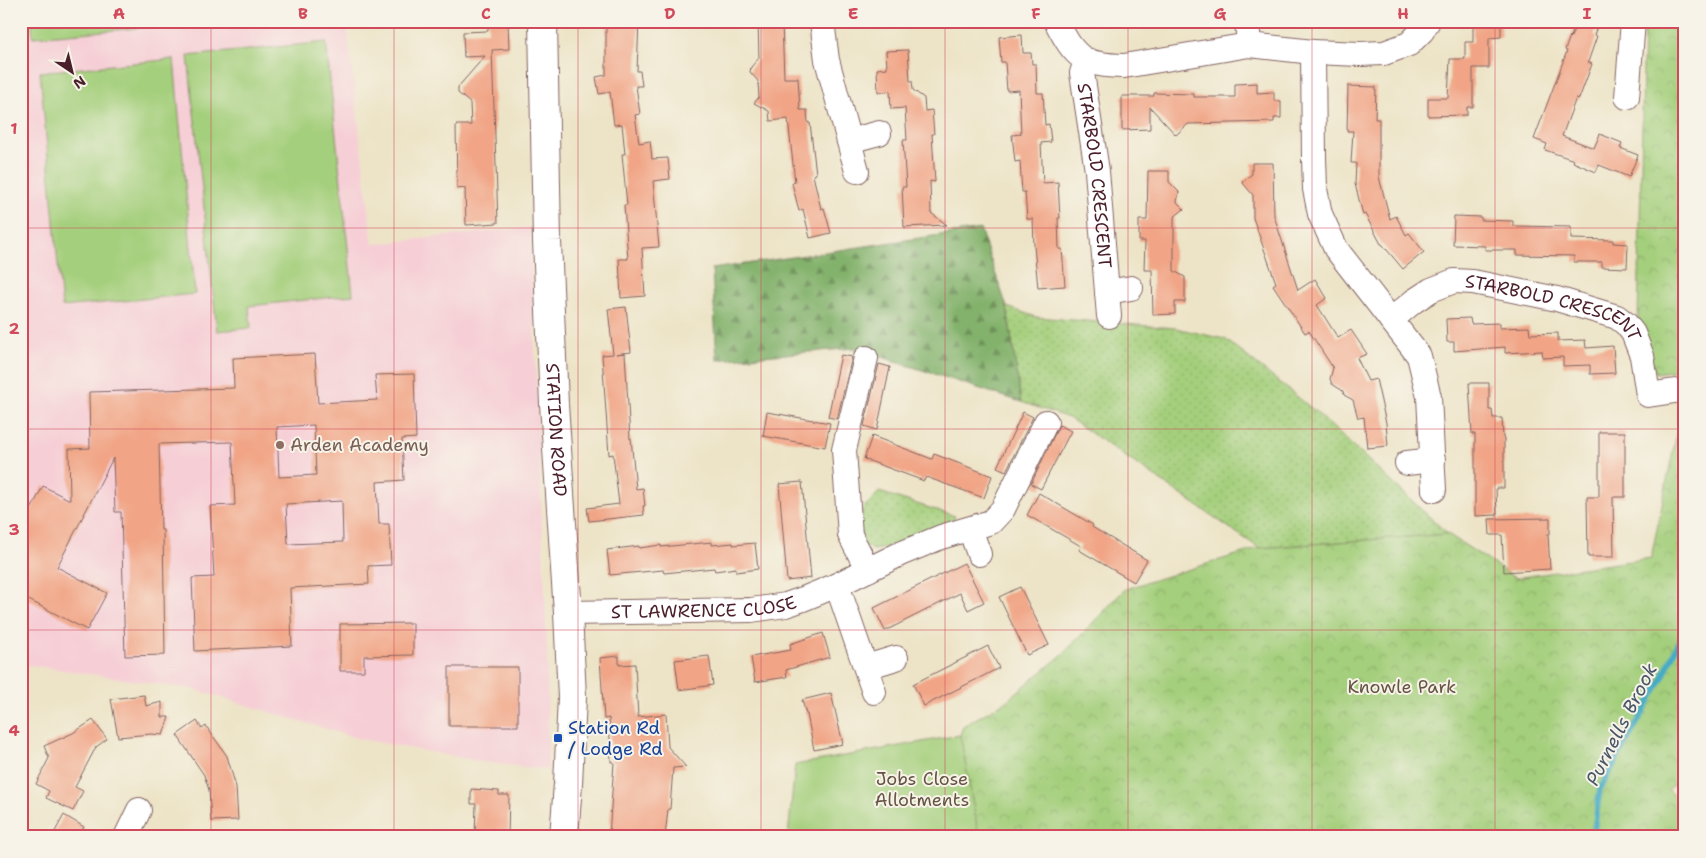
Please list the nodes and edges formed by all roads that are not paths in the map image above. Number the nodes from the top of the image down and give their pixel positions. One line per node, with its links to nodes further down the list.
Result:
1 (543, 21): 28 (main road, STATION ROAD)
2 (822, 21): 12 (street)
3 (1056, 21): 9 (street, STARBOLD CRESCENT)
4 (1247, 21): 7 (street)
5 (1428, 21): 8 (street, STARBOLD CRESCENT)
6 (1633, 21): 10 (street)
7 (1249, 45): 8 (street, STARBOLD CRESCENT); 9 (street, STARBOLD CRESCENT)
8 (1313, 52): 17 (street)
9 (1086, 61): 15 (street, STARBOLD CRESCENT)
10 (1626, 97)
11 (879, 133): 12 (street)
12 (849, 141): 13 (street)
13 (857, 171)
14 (1131, 288): 15 (street, STARBOLD CRESCENT)
15 (1107, 292): 16 (street, STARBOLD CRESCENT)
16 (1109, 316)
17 (1391, 320): 19 (street, STARBOLD CRESCENT); 21 (street)
18 (866, 358): 26 (street)
19 (1675, 391)
20 (1046, 422): 24 (street)
21 (1433, 460): 22 (street); 23 (street)
22 (1407, 463)
23 (1434, 490)
24 (980, 525): 25 (street); 26 (street, ST LAWRENCE CLOSE)
25 (979, 554)
26 (868, 570): 27 (street, ST LAWRENCE CLOSE)
27 (837, 585): 28 (street, ST LAWRENCE CLOSE); 30 (street)
28 (568, 613): 34 (main road, STATION ROAD)
29 (896, 658): 30 (street)
30 (866, 667): 31 (street)
31 (874, 692)
32 (139, 810): 33 (street)
33 (126, 837)
34 (564, 837)

